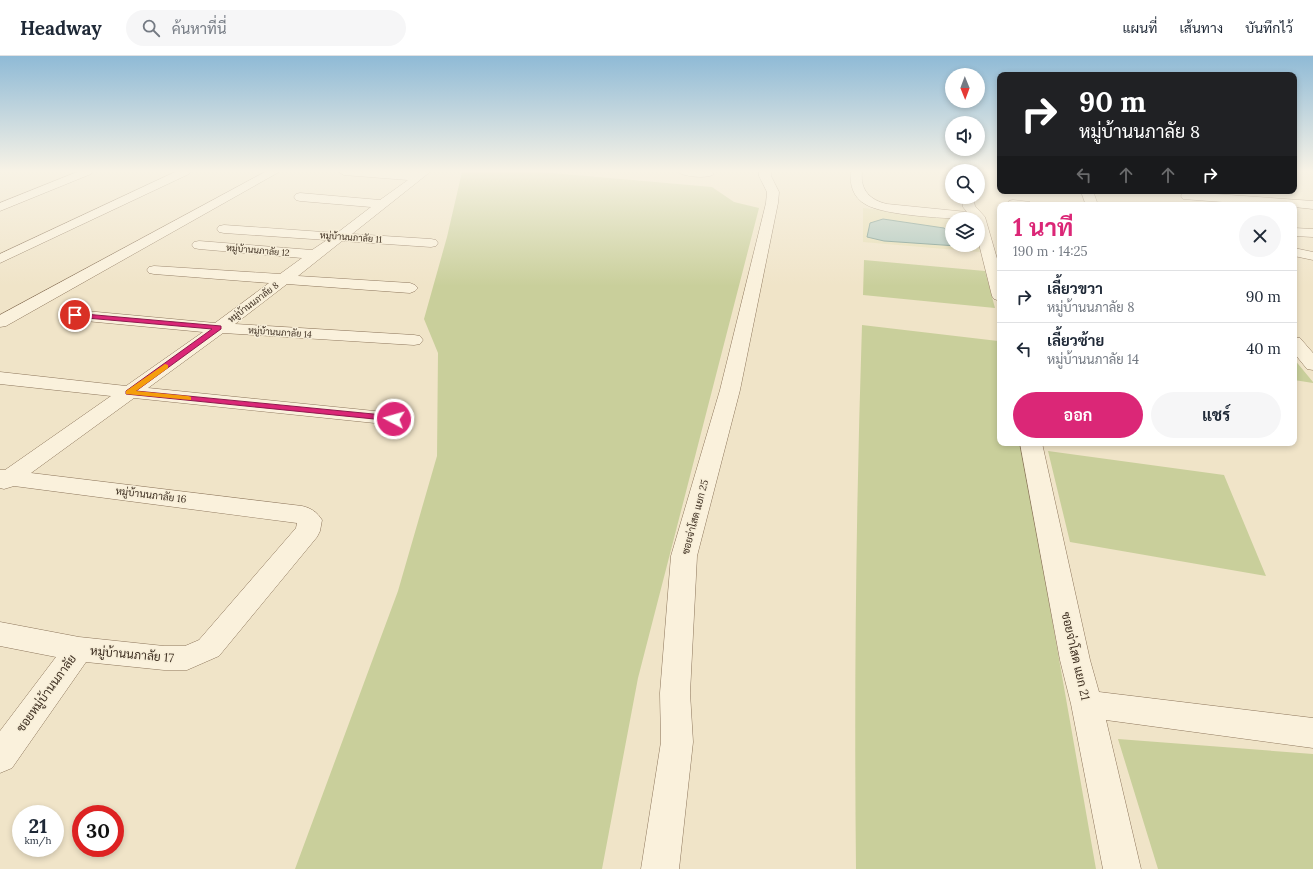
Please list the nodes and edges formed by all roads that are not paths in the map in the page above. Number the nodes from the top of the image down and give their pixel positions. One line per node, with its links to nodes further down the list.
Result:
1 (104, 210): 17 (street)
2 (205, 210): 23 (street)
3 (374, 210): 10 (street, หมู่บ้านนภาลัย 8)
4 (770, 210): 39 (street, ซอยจ่าโสด แยก 25)
5 (906, 210): 6 (street)
6 (945, 214)
7 (224, 229): 10 (street, หมู่บ้านนภาลัย 11)
8 (1297, 232): 9 (street)
9 (1313, 233)
10 (341, 236): 12 (street, หมู่บ้านนภาลัย 11); 15 (street, หมู่บ้านนภาลัย 8)
11 (985, 240): 20 (street)
12 (431, 243)
13 (199, 245): 15 (street, หมู่บ้านนภาลัย 12)
14 (1297, 253): 16 (street)
15 (316, 255): 19 (street, หมู่บ้านนภาลัย 8)
16 (1313, 256)
17 (0, 259)
18 (154, 270): 19 (street)
19 (284, 279): 21 (street); 24 (street, หมู่บ้านนภาลัย 8)
20 (997, 285)
21 (410, 288)
22 (75, 315): 24 (street, หมู่บ้านนภาลัย 14)
23 (0, 322)
24 (219, 328): 25 (street, หมู่บ้านนภาลัย 14); 29 (street, หมู่บ้านนภาลัย 8)
25 (414, 340)
26 (1297, 346): 27 (street)
27 (1313, 365)
28 (0, 378): 29 (street)
29 (129, 392): 30 (street); 32 (street, หมู่บ้านนภาลัย 8)
30 (394, 419)
31 (1032, 446): 36 (street, ซอยจ่าโสด แยก 21)
32 (3, 480): 33 (street, หมู่บ้านนภาลัย 16)
33 (302, 514): 35 (street, หมู่บ้านนภาลัย 17)
34 (0, 634): 35 (street, หมู่บ้านนภาลัย 17)
35 (79, 649): 38 (street, ซอยหมู่บ้านนภาลัย)
36 (1087, 704): 37 (street); 40 (street, ซอยจ่าโสด แยก 21)
37 (1313, 733)
38 (0, 757)
39 (660, 869)
40 (1122, 869)

